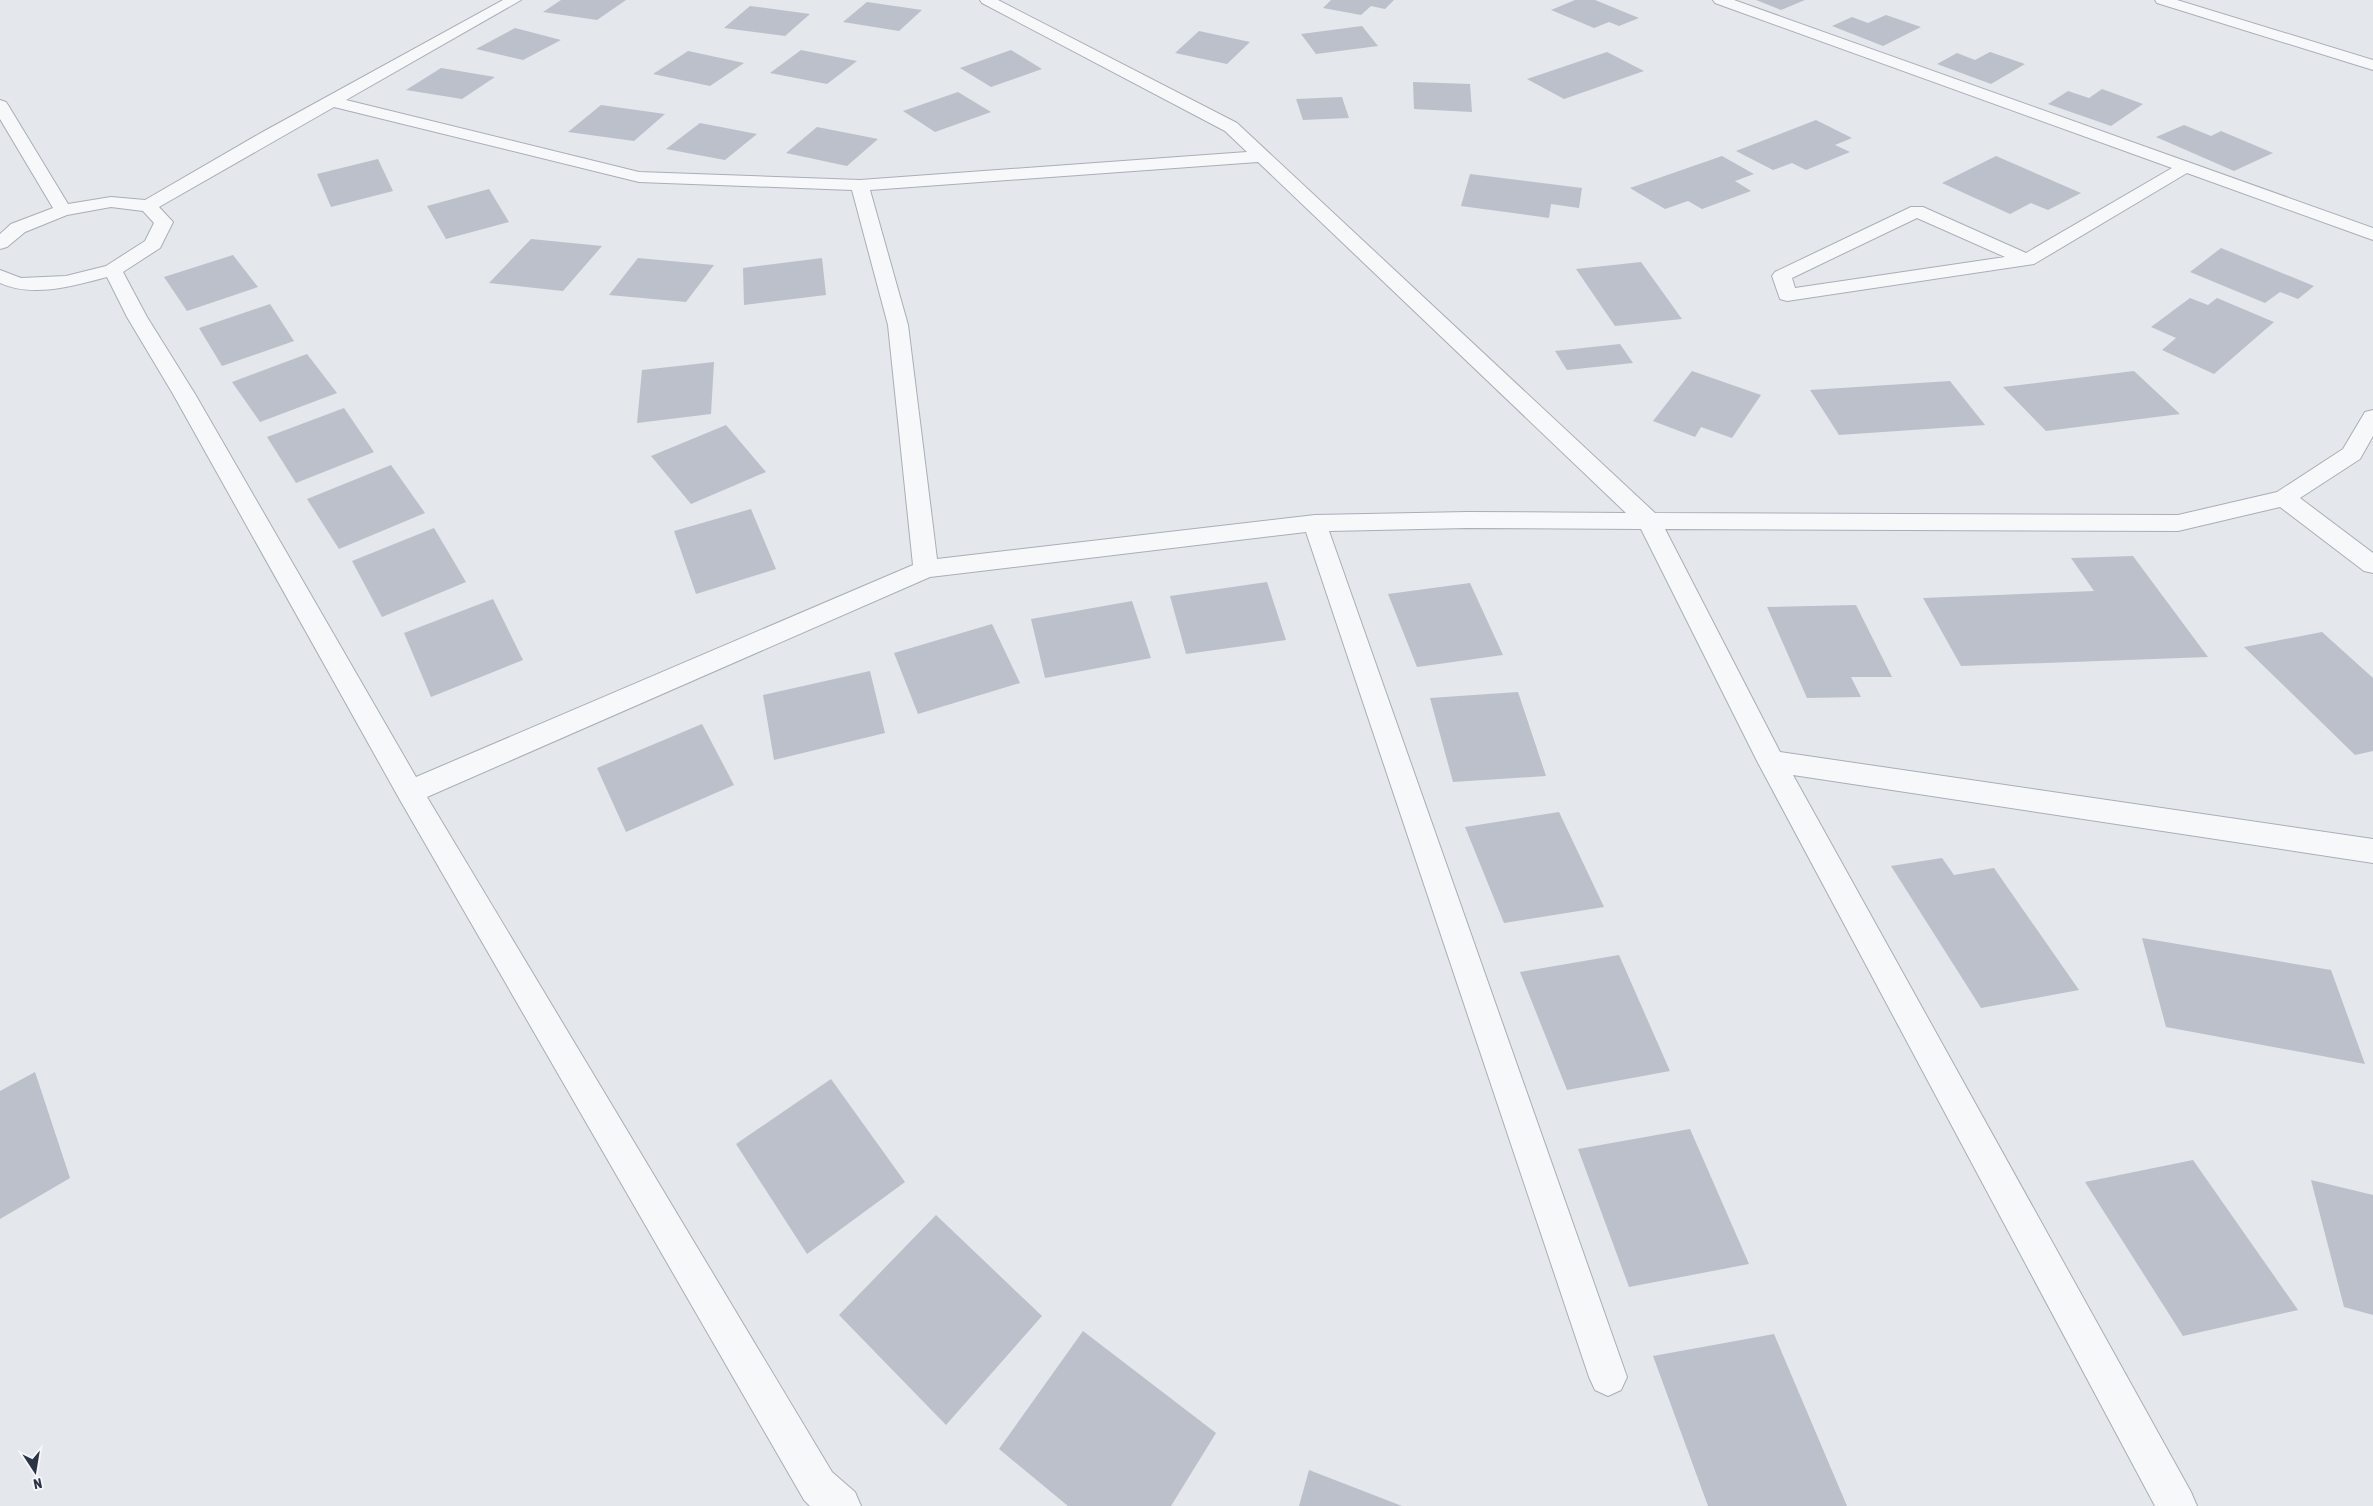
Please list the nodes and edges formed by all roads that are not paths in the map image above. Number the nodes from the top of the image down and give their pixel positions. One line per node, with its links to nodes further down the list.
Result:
1 (514, 0): 6 (street)
2 (986, 0): 8 (street)
3 (1720, 0): 9 (street)
4 (2162, 0): 5 (street)
5 (2373, 65)
6 (331, 101): 10 (street); 11 (street)
7 (0, 105): 12 (street)
8 (1262, 156): 10 (street); 21 (street)
9 (2186, 167): 13 (street); 15 (street)
10 (860, 185): 24 (street)
11 (148, 206): 12 (street); 16 (street)
12 (63, 210): 14 (street)
13 (2373, 234)
14 (0, 243)
15 (2027, 260): 15 (street)
16 (113, 270): 17 (street); 26 (street)
17 (9, 280): 18 (street)
18 (0, 296)
19 (2373, 417): 20 (street)
20 (2284, 498): 21 (street); 23 (street)
21 (1649, 521): 22 (street); 25 (street)
22 (1315, 523): 24 (street); 28 (street)
23 (2373, 565)
24 (926, 569): 26 (street)
25 (1770, 761): 27 (street); 30 (street)
26 (410, 792): 29 (street)
27 (2373, 851)
28 (1608, 1377)
29 (841, 1506)
30 (2177, 1506)

